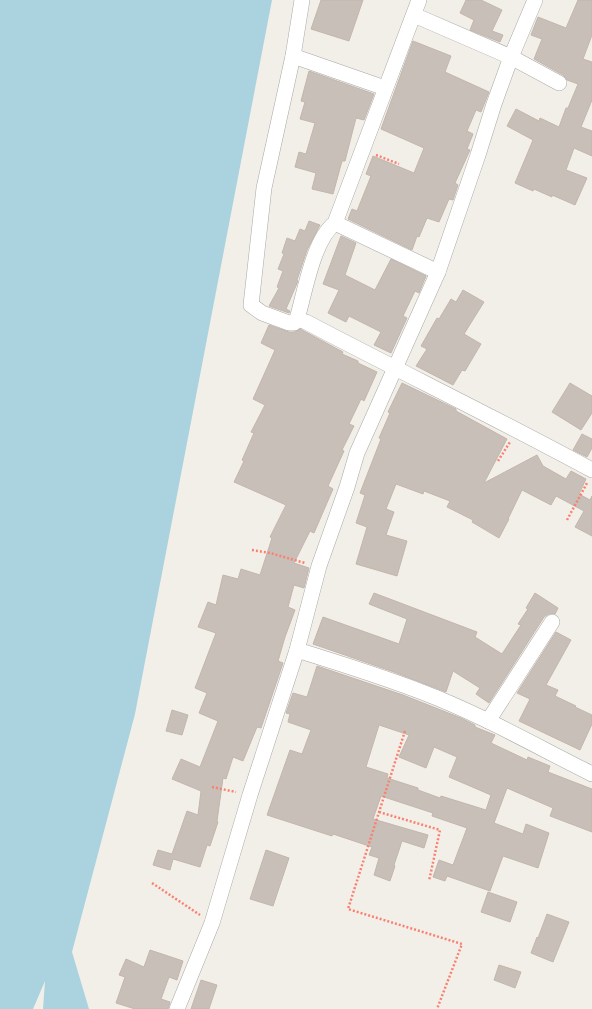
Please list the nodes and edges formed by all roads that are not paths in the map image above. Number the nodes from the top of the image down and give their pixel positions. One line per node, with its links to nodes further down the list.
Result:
1 (302, 0): 5 (street)
2 (419, 0): 4 (street)
3 (535, 0): 6 (street)
4 (414, 15): 6 (street); 8 (street)
5 (293, 56): 8 (street); 11 (street)
6 (511, 57): 7 (street); 10 (street)
7 (559, 82)
8 (385, 88): 9 (street)
9 (335, 223): 10 (street); 11 (street)
10 (438, 272): 12 (street)
11 (297, 319): 12 (street)
12 (394, 368): 13 (street); 15 (street)
13 (590, 475)
14 (552, 622): 16 (street)
15 (297, 650): 16 (street); 18 (street)
16 (488, 721): 17 (street)
17 (592, 774)
18 (177, 1009)

